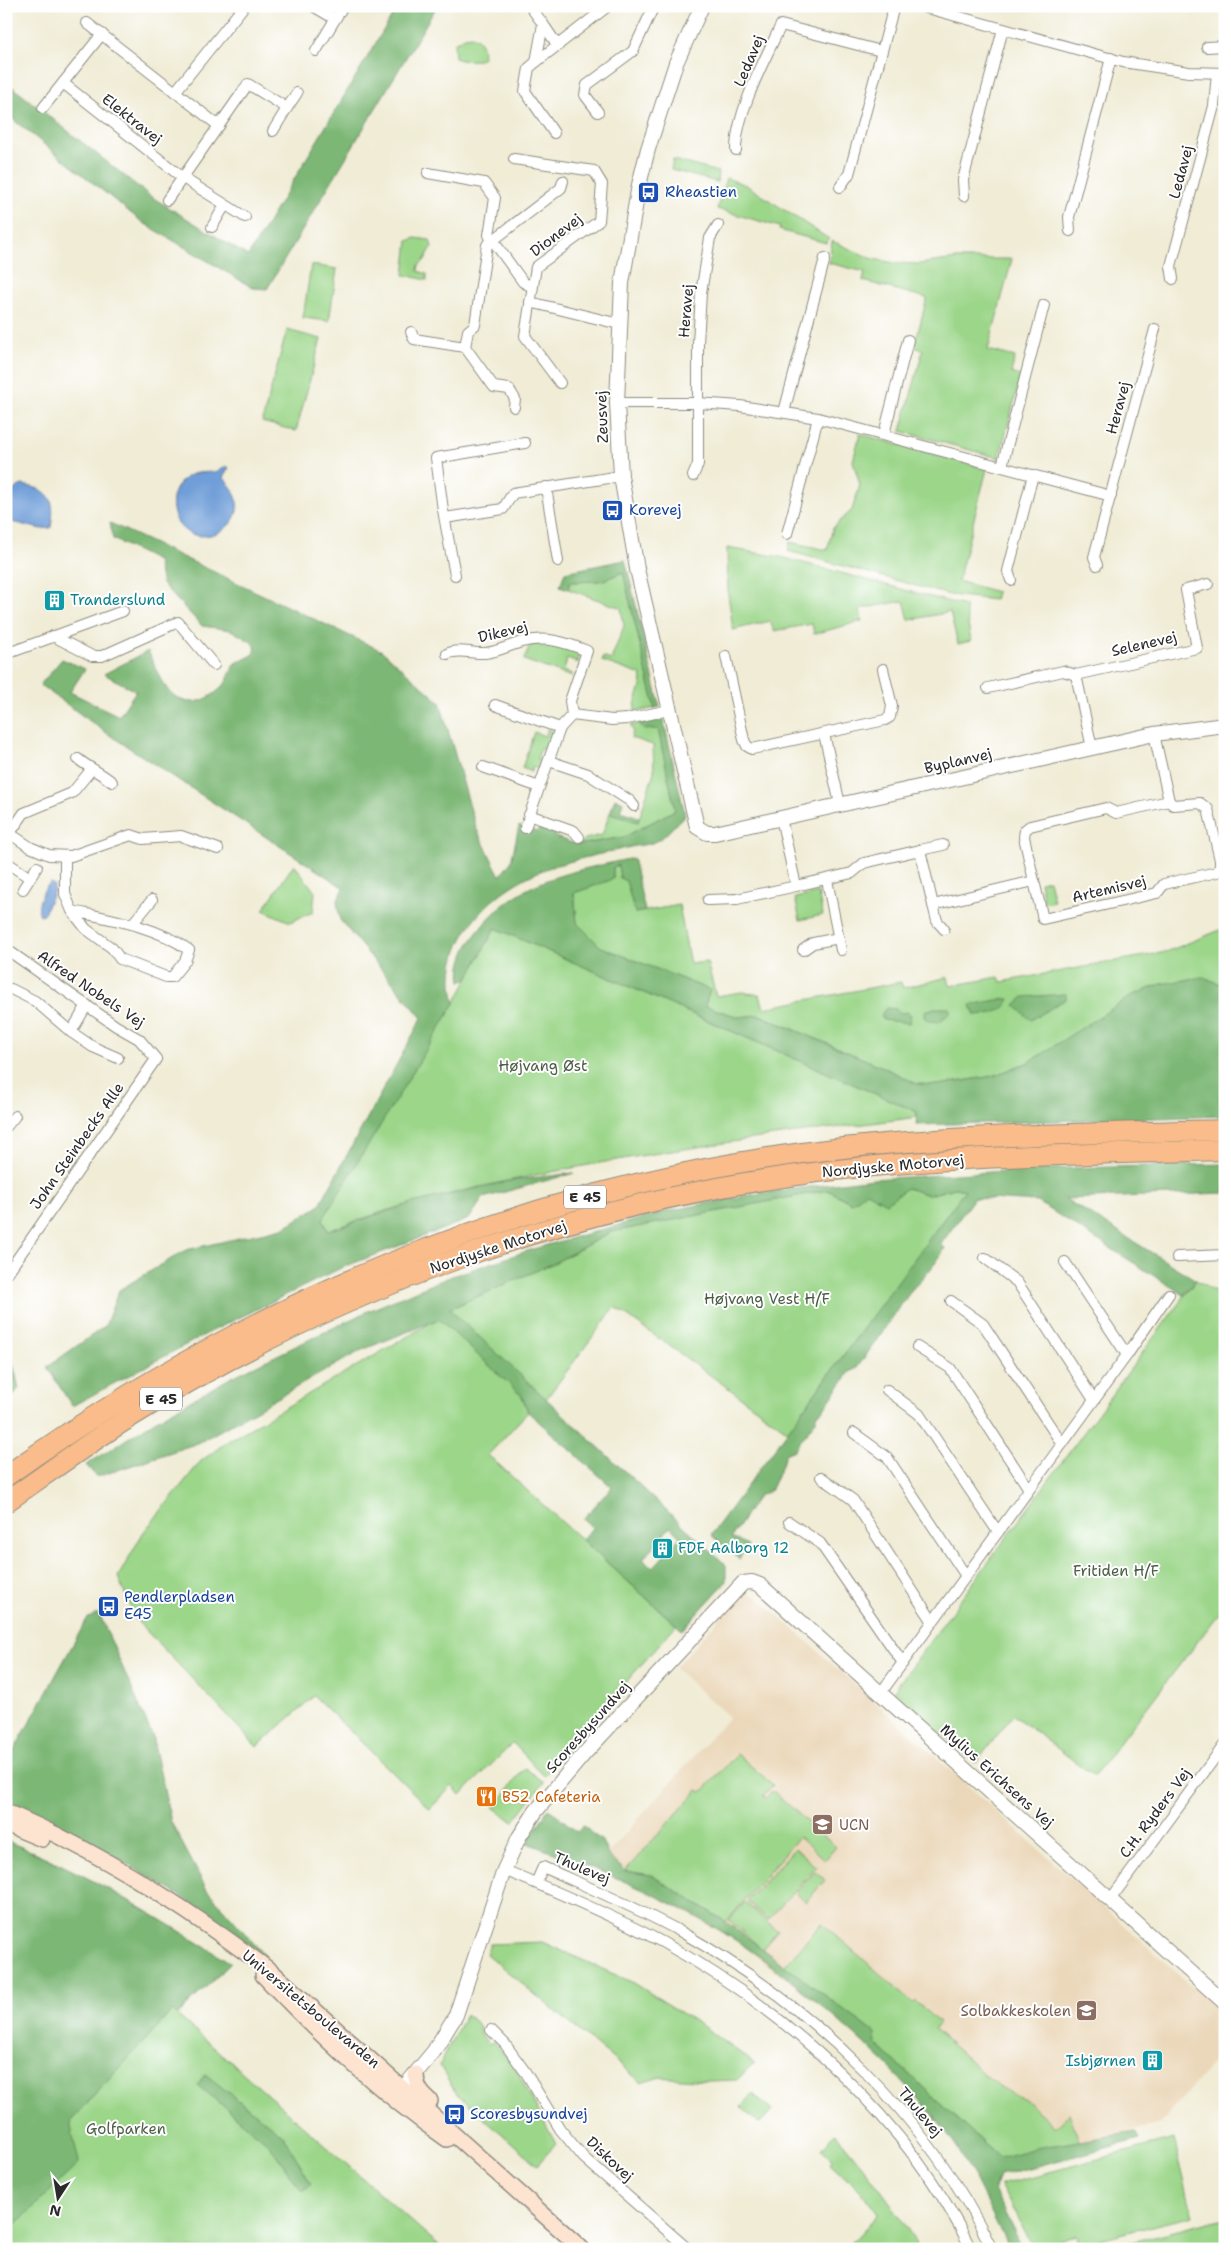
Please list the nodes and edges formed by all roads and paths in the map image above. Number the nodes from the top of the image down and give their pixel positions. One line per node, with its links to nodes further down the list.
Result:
1 (244, 6): 25 (street)
2 (313, 6): 11 (street)
3 (342, 6): 11 (street)
4 (530, 6): 13 (street)
5 (608, 6): 16 (street)
6 (654, 6): 29 (street)
7 (702, 6): 52 (street, Zeusvej)
8 (894, 6): 20 (street)
9 (920, 6): 10 (street, Ledavej)
10 (937, 8): 14 (street, Ledavej)
11 (335, 19): 19 (street)
12 (87, 22): 15 (street)
13 (543, 24): 16 (street); 22 (street)
14 (1003, 29): 21 (street, Ledavej); 39 (street)
15 (102, 34): 24 (street); 25 (street)
16 (558, 46): 22 (street)
17 (1225, 46): 18 (street)
18 (1207, 47)
19 (316, 51)
20 (881, 51): 33 (street, Ledavej); 38 (street)
21 (1111, 58): 23 (street, Ledavej); 45 (street)
22 (536, 62): 32 (street)
23 (1221, 73): 48 (street, Ledavej)
24 (63, 83): 27 (street); 36 (street, Elektravej)
25 (175, 92): 30 (street)
26 (297, 93): 28 (street)
27 (43, 108)
28 (287, 108): 30 (street); 31 (street)
29 (598, 112)
30 (219, 126): 36 (street)
31 (273, 132)
32 (554, 133)
33 (736, 150)
34 (514, 159): 49 (street, Dionevej)
35 (428, 173): 46 (street)
36 (183, 178): 40 (street); 41 (street, Elektravej)
37 (563, 181): 46 (street)
38 (840, 187)
39 (964, 196)
40 (166, 200)
41 (225, 205): 42 (street, Elektravej); 44 (street)
42 (245, 217)
43 (718, 226): 59 (street, Heravej)
44 (212, 227)
45 (1070, 231)
46 (493, 240): 49 (street); 56 (street)
47 (825, 258): 61 (street)
48 (1173, 279)
49 (532, 287): 50 (street, Dionevej)
50 (530, 302): 52 (street); 57 (street, Dionevej)
51 (1044, 305): 65 (street)
52 (619, 324): 58 (street, Zeusvej)
53 (1155, 329): 70 (street, Heravej)
54 (412, 332): 56 (street)
55 (908, 340): 63 (street)
56 (465, 347): 60 (street)
57 (560, 382)
58 (617, 403): 59 (street); 67 (street, Zeusvej)
59 (697, 403): 61 (street); 68 (street, Heravej)
60 (514, 408)
61 (784, 412): 62 (street)
62 (818, 418): 63 (street); 72 (street)
63 (884, 434): 65 (street)
64 (525, 443): 71 (street)
65 (1002, 466): 66 (street)
66 (1033, 475): 70 (street); 76 (street)
67 (621, 476): 69 (street); 88 (street, Zeusvej)
68 (693, 476)
69 (546, 488): 71 (street); 73 (street)
70 (1111, 496): 74 (street, Heravej)
71 (445, 518): 75 (street)
72 (787, 534)
73 (558, 561)
74 (1097, 565)
75 (455, 575)
76 (1011, 580)
77 (1208, 584): 85 (street, Selenevej)
78 (122, 611): 79 (street)
79 (53, 636): 80 (street); 83 (street)
80 (6, 654)
81 (447, 654): 89 (street, Dikevej)
82 (726, 656): 92 (street)
83 (214, 665)
84 (883, 669): 92 (street)
85 (1076, 675): 86 (street, Selenevej); 94 (street)
86 (988, 688)
87 (495, 704): 91 (street)
88 (669, 710): 89 (street); 107 (street, Zeusvej)
89 (572, 715): 91 (street)
90 (1225, 725): 93 (street, Byplanvej)
91 (560, 728): 96 (street)
92 (824, 734): 102 (street)
93 (1154, 734): 94 (street, Byplanvej); 101 (street)
94 (1092, 748): 102 (street, Byplanvej)
95 (78, 758): 98 (street)
96 (549, 761): 100 (street); 103 (street)
97 (483, 767): 100 (street)
98 (91, 770): 99 (street); 108 (street)
99 (112, 782)
100 (539, 787): 104 (street)
101 (1169, 801): 118 (street, Artemisvej); 118 (street, Artemisvej)
102 (840, 804): 105 (street, Byplanvej)
103 (634, 806)
104 (529, 815): 106 (street); 109 (street)
105 (781, 818): 107 (street, Byplanvej); 119 (street)
106 (525, 828)
107 (700, 830)
108 (8, 832): 113 (street)
109 (579, 837)
110 (943, 845): 112 (street)
111 (218, 849): 113 (street)
112 (920, 850): 117 (street); 123 (street)
113 (65, 856): 124 (street)
114 (6, 862): 116 (street)
115 (38, 867): 116 (street)
116 (30, 878): 120 (street)
117 (827, 880): 119 (street); 127 (street)
118 (1034, 881): 123 (street)
119 (796, 886): 122 (street)
120 (23, 889)
121 (152, 900): 125 (street)
122 (708, 900)
123 (933, 905): 126 (street)
124 (72, 911): 125 (street); 125 (street)
125 (133, 923)
126 (944, 929)
127 (839, 938): 129 (street); 130 (street)
128 (6, 949): 132 (street, Alfred Nobels Vej)
129 (803, 950)
130 (841, 950)
131 (11, 989): 133 (street)
132 (88, 1005): 133 (street); 135 (street, Alfred Nobels Vej)
133 (71, 1032): 134 (street)
134 (118, 1058)
135 (156, 1058): 144 (street, John Steinbecks Alle)
136 (15, 1116): 137 (street)
137 (6, 1127)
138 (1225, 1130): 154 (highway, Nordjyske Motorvej / E 45)
139 (1225, 1150): 147 (highway, Nordjyske Motorvej / E 45)
140 (1225, 1255): 141 (street)
141 (1178, 1257)
142 (985, 1258): 151 (street)
143 (1065, 1262): 149 (street)
144 (6, 1275)
145 (1169, 1294): 149 (street)
146 (951, 1301): 153 (street)
147 (326, 1313): 157 (highway, Nordjyske Motorvej / E 45); 158 (highway)
148 (917, 1346): 156 (street)
149 (1127, 1355): 151 (street)
150 (887, 1390): 160 (street)
151 (1094, 1400): 153 (street)
152 (854, 1433): 161 (street)
153 (1062, 1444): 156 (street)
154 (6, 1476)
155 (821, 1477): 163 (street)
156 (1029, 1489): 160 (street)
157 (6, 1502)
158 (6, 1516)
159 (789, 1522): 164 (street)
160 (998, 1532): 161 (street)
161 (966, 1576): 163 (street)
162 (743, 1583): 165 (street, Mylius Erichsens Vej); 169 (street, Scoresbysundvej)
163 (933, 1622): 164 (street)
164 (903, 1663): 165 (street)
165 (880, 1694): 171 (street, Mylius Erichsens Vej)
166 (1225, 1744): 171 (street, C.H. Ryders Vej)
167 (6, 1812): 181 (main road, Universitetsboulevarden)
168 (6, 1824): 181 (main road, Universitetsboulevarden)
169 (504, 1870): 170 (street); 180 (street, Scoresbysundvej)
170 (536, 1883): 172 (street, Thulevej); 173 (street)
171 (1110, 1900): 176 (street, Mylius Erichsens Vej)
172 (625, 1903): 173 (street); 174 (street, Thulevej)
173 (617, 1919): 175 (street)
174 (716, 1954): 175 (street); 177 (street, Thulevej)
175 (706, 1969): 178 (street)
176 (1223, 1998)
177 (802, 2014): 178 (street); 186 (street, Thulevej)
178 (790, 2029): 185 (street)
179 (492, 2030): 184 (street, Diskovej)
180 (416, 2074): 181 (street, Scoresbysundvej); 182 (main road)
181 (399, 2093): 182 (main road, Universitetsboulevarden)
182 (494, 2170): 183 (main road, Universitetsboulevarden)
183 (582, 2249)
184 (688, 2249)
185 (971, 2249)
186 (992, 2249)

